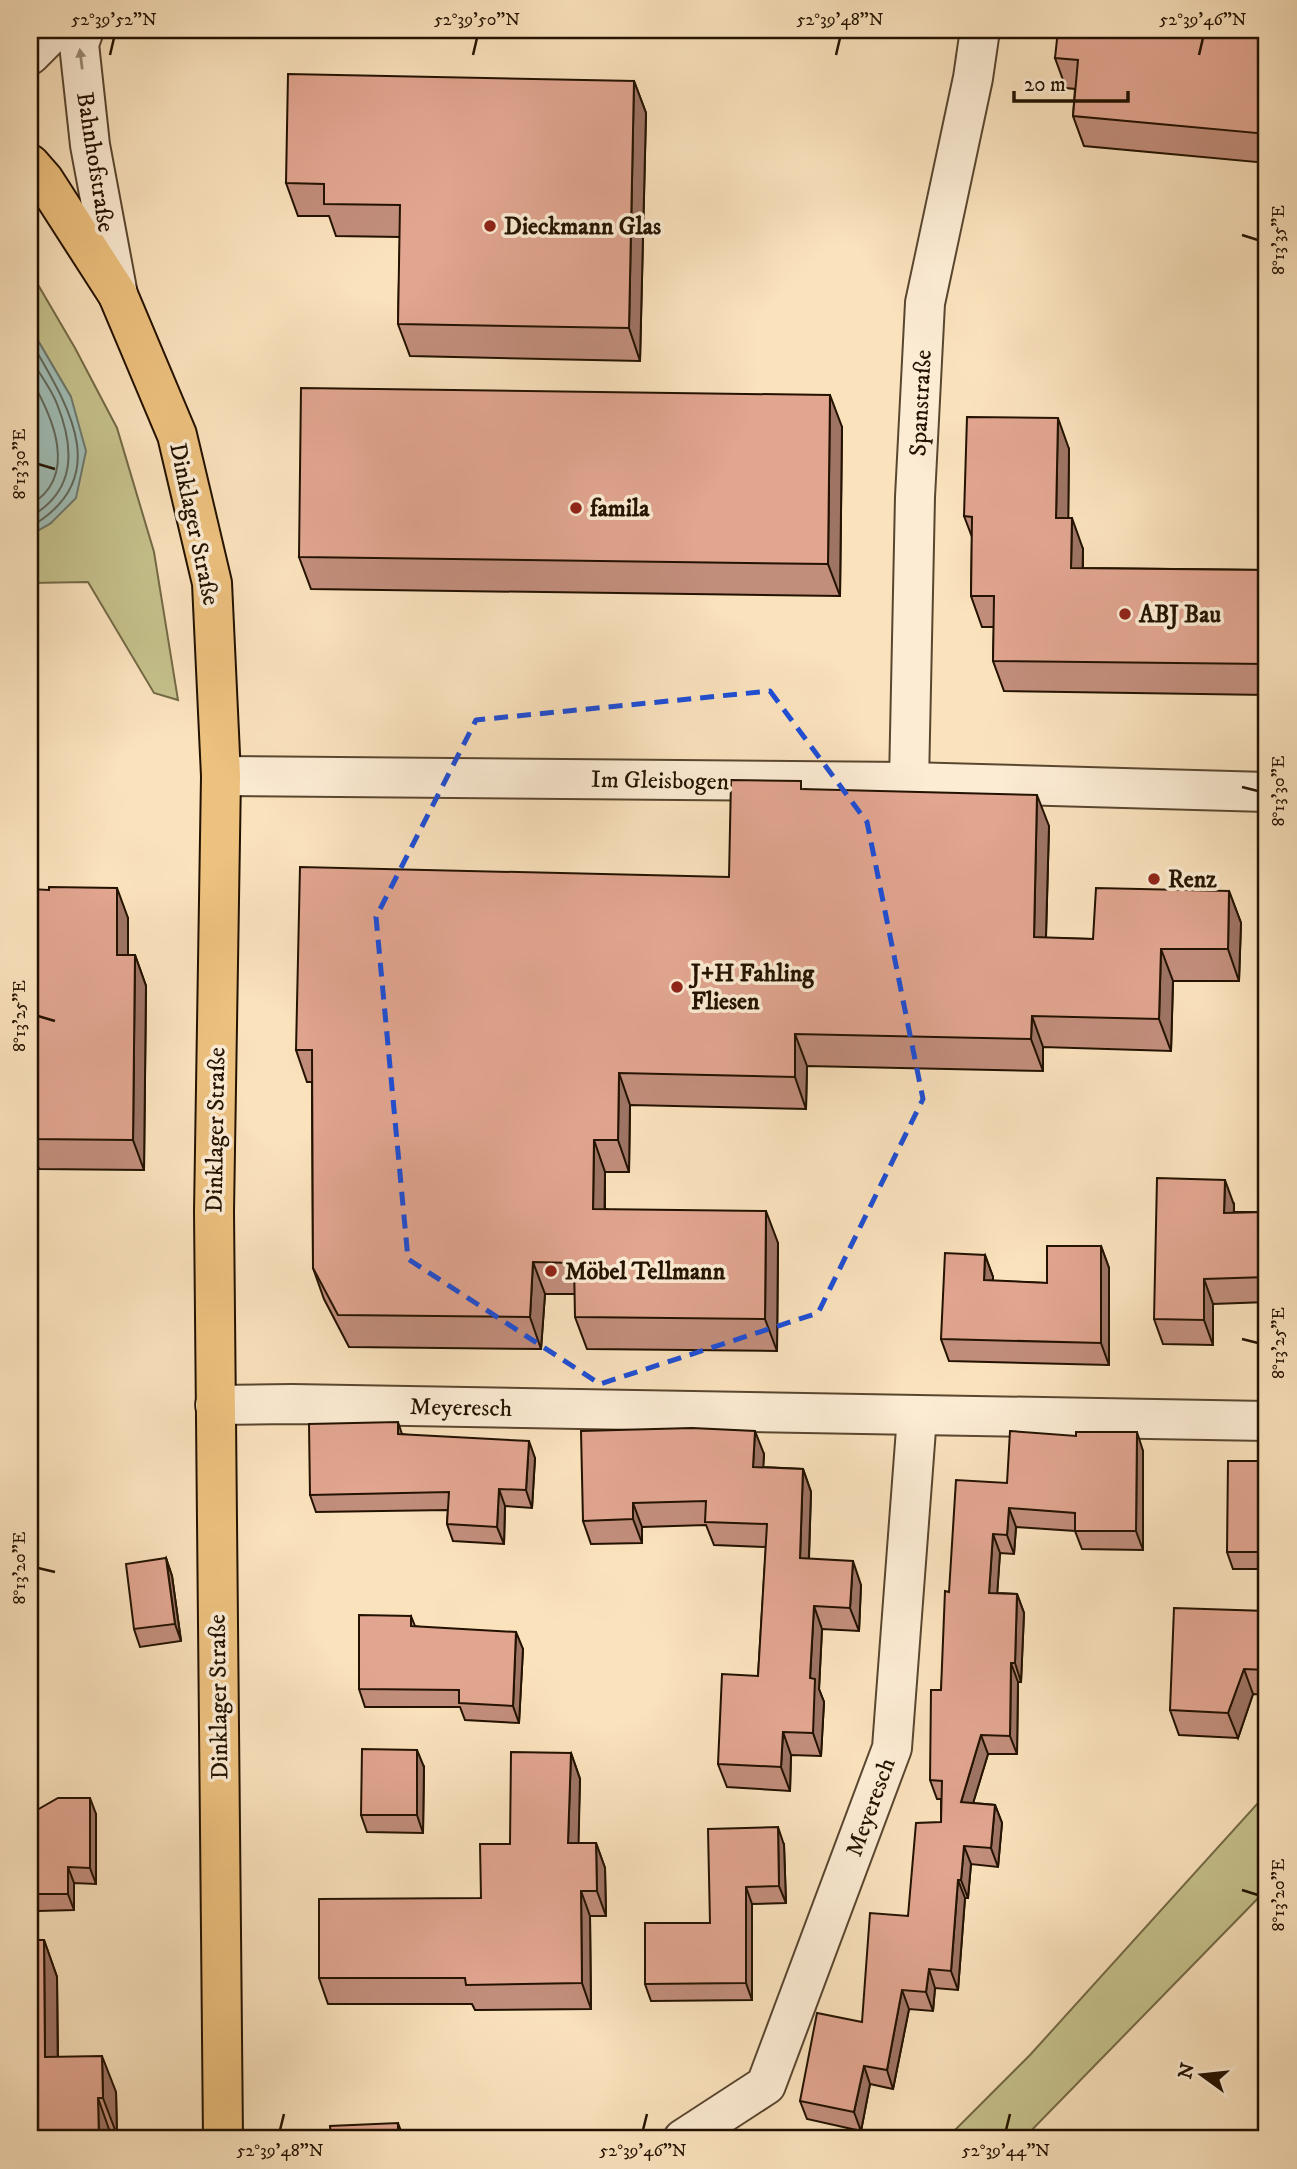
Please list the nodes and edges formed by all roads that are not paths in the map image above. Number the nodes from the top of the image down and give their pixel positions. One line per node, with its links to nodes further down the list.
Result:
1 (55, 30): 4 (street)
2 (83, 30): 6 (street, Bahnhofstraße, one-way to 2)
3 (980, 30): 8 (street, Spanstraße)
4 (30, 55)
5 (30, 164): 6 (main road, Dinklager Straße)
6 (118, 295): 7 (main road, Dinklager Straße)
7 (221, 776): 8 (street, Im Gleisbogen); 10 (main road, Dinklager Straße)
8 (909, 782): 9 (street, Im Gleisbogen)
9 (1267, 792)
10 (215, 1405): 11 (street, Meyeresch); 13 (main road, Dinklager Straße)
11 (917, 1416): 12 (street, Meyeresch); 14 (street, Meyeresch)
12 (1267, 1421)
13 (223, 2139)
14 (683, 2139)

